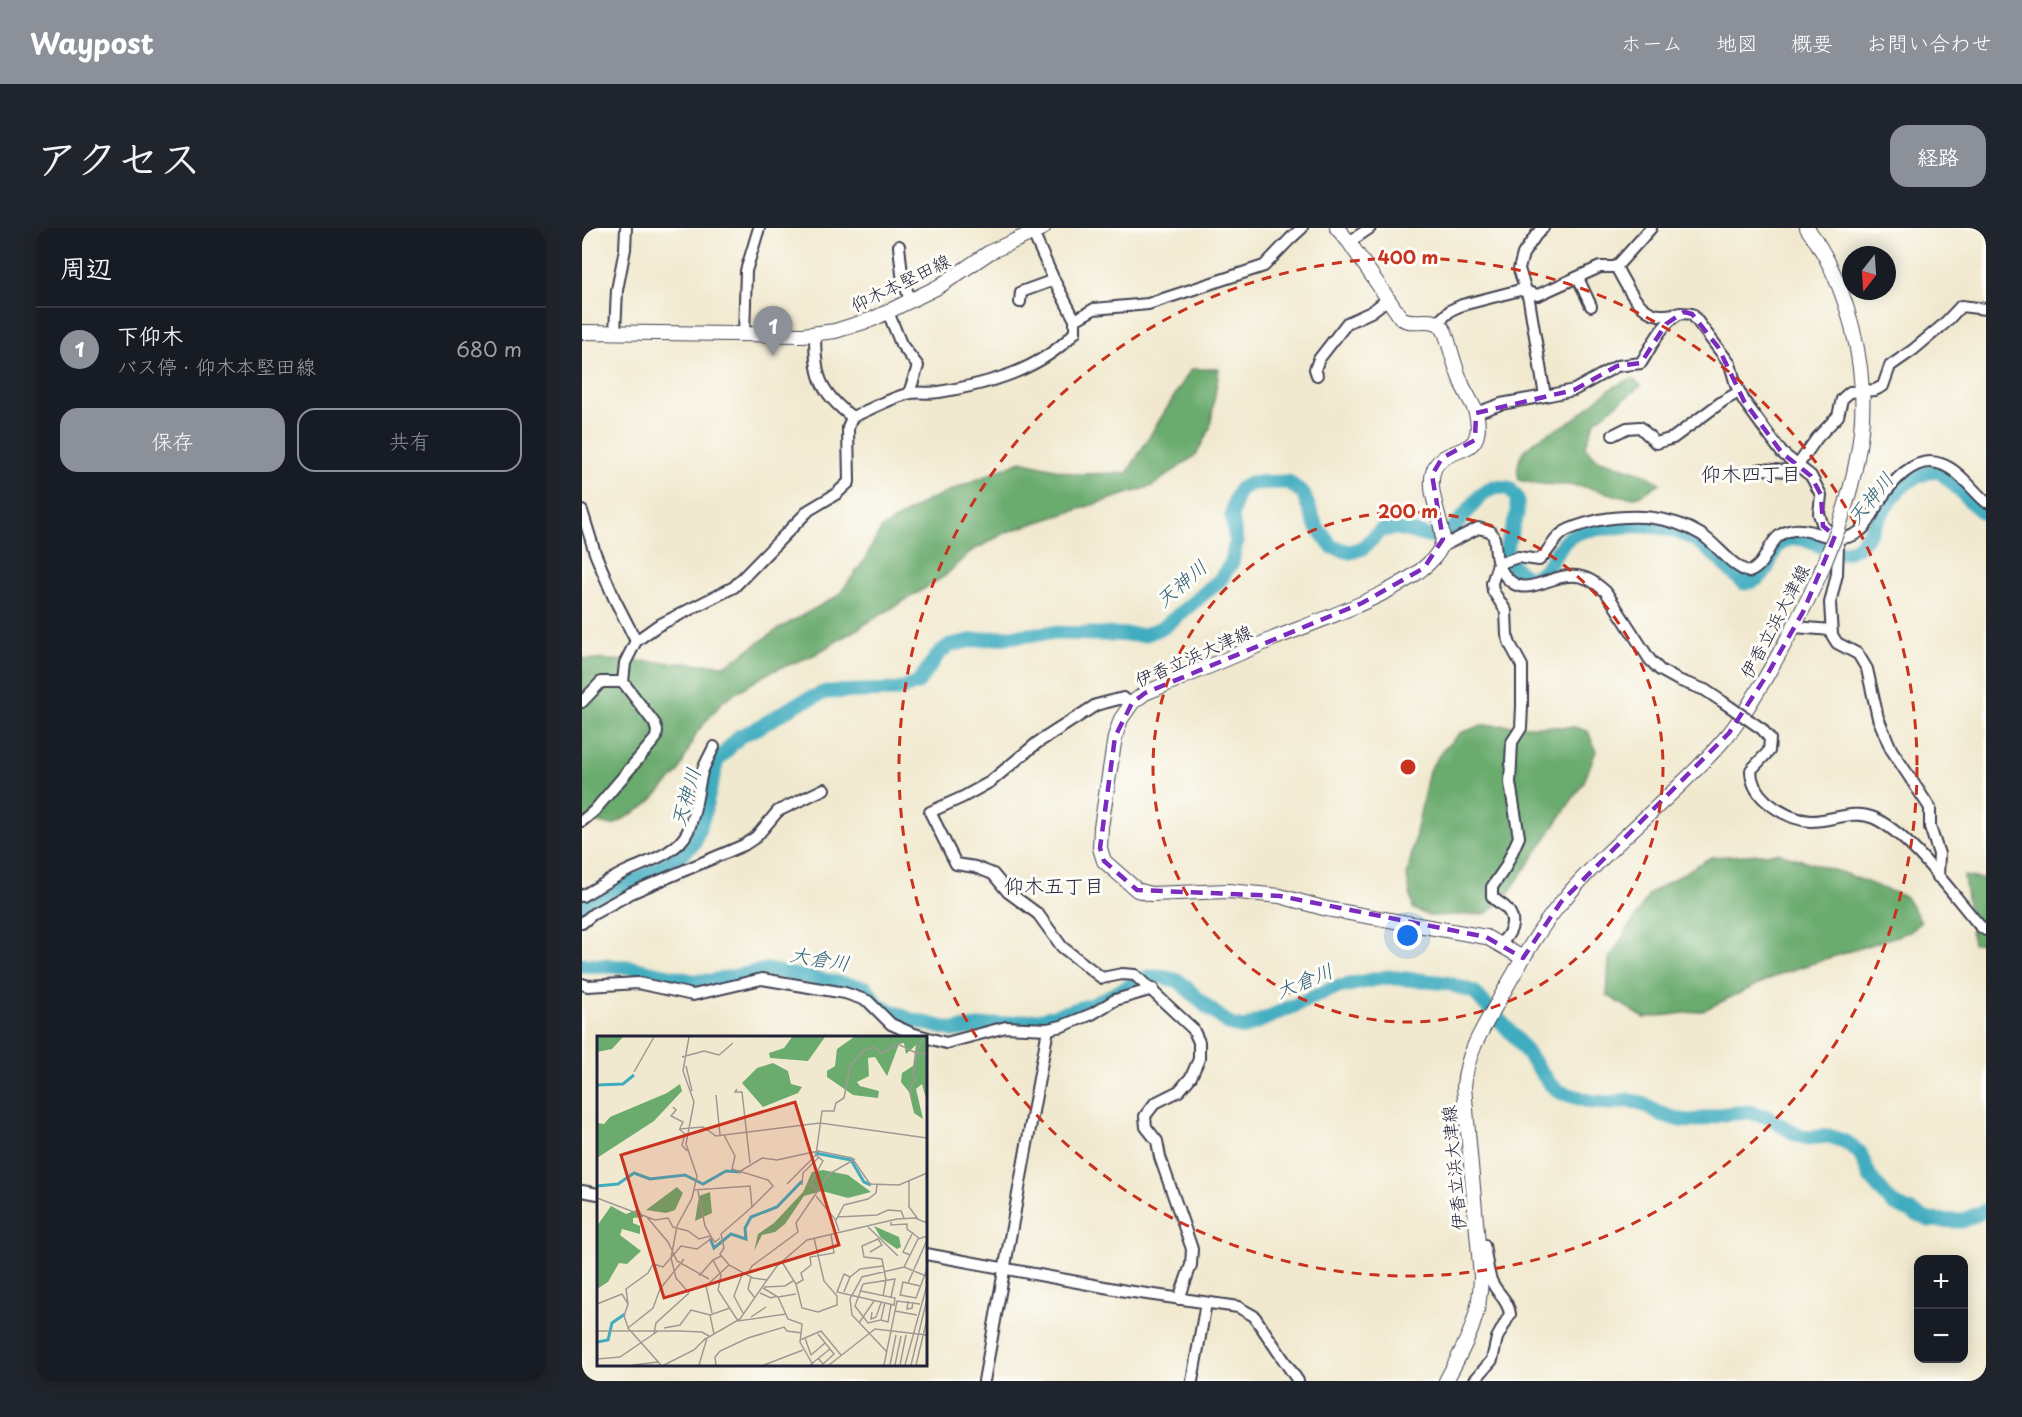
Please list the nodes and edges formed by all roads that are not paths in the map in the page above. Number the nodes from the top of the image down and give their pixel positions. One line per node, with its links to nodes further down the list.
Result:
1 (626, 228): 26 (street)
2 (759, 228): 28 (street)
3 (1302, 228): 23 (street)
4 (1337, 228): 10 (main road)
5 (1370, 228): 10 (street)
6 (1543, 228): 15 (street)
7 (1651, 228): 12 (street)
8 (1807, 228): 30 (main road, 伊香立浜大津線)
9 (1038, 230): 14 (street); 17 (main road, 仰木本堅田線)
10 (1349, 242): 16 (main road)
11 (899, 246): 17 (street)
12 (1616, 267): 13 (street); 22 (street)
13 (1578, 278): 15 (street); 19 (street)
14 (1054, 280): 18 (street); 23 (street)
15 (1526, 292): 24 (street); 33 (street)
16 (1388, 299): 24 (main road); 29 (street)
17 (909, 301): 21 (main road, 仰木本堅田線)
18 (1020, 302)
19 (1591, 306)
20 (1986, 309): 30 (street)
21 (888, 312): 27 (main road, 仰木本堅田線); 32 (street)
22 (1684, 312): 31 (street); 33 (street)
23 (1075, 321): 32 (street)
24 (1437, 323): 34 (main road)
25 (582, 332): 26 (main road, 仰木本堅田線)
26 (615, 332): 28 (main road, 仰木本堅田線)
27 (815, 333): 28 (main road, 仰木本堅田線); 35 (street)
28 (744, 335)
29 (1317, 375)
30 (1862, 391): 37 (street); 41 (main road, 伊香立浜大津線)
31 (1739, 392): 36 (street); 37 (street)
32 (909, 393): 35 (street)
33 (1545, 396): 34 (street)
34 (1476, 413): 42 (main road)
35 (852, 417): 46 (street)
36 (1613, 435)
37 (1798, 465): 38 (street); 41 (street)
38 (1754, 471)
39 (1986, 502): 41 (street)
40 (582, 511): 46 (street)
41 (1837, 542): 43 (street); 44 (main road, 伊香立浜大津線, bridge); 45 (street)
42 (1442, 543): 43 (street); 49 (main road, 伊香立浜大津線)
43 (1501, 563): 53 (street, bridge); 57 (street)
44 (1795, 627): 45 (street); 58 (main road, 伊香立浜大津線)
45 (1831, 630): 53 (street)
46 (636, 641): 47 (street)
47 (623, 682): 48 (street); 52 (street)
48 (582, 702)
49 (1132, 703): 57 (main road, 伊香立浜大津線); 60 (street)
50 (714, 747): 54 (street)
51 (824, 789): 55 (street)
52 (582, 821)
53 (1938, 877): 56 (street)
54 (582, 896)
55 (582, 923)
56 (1986, 930)
57 (1499, 945): 58 (main road, 伊香立浜大津線)
58 (1523, 958): 66 (main road, 伊香立浜大津線)
59 (582, 984): 62 (street)
60 (1153, 989): 61 (street); 69 (street)
61 (1048, 1029): 63 (street); 68 (street)
62 (922, 1036)
63 (927, 1038)
64 (582, 1191): 65 (street)
65 (597, 1194)
66 (1478, 1243): 74 (main road, 伊香立浜大津線); 75 (street)
67 (927, 1254): 68 (street)
68 (1005, 1269): 69 (street); 71 (street)
69 (1179, 1299): 70 (street)
70 (1206, 1303): 72 (street); 73 (street)
71 (984, 1381)
72 (1191, 1381)
73 (1298, 1381)
74 (1446, 1381)
75 (1474, 1381)

